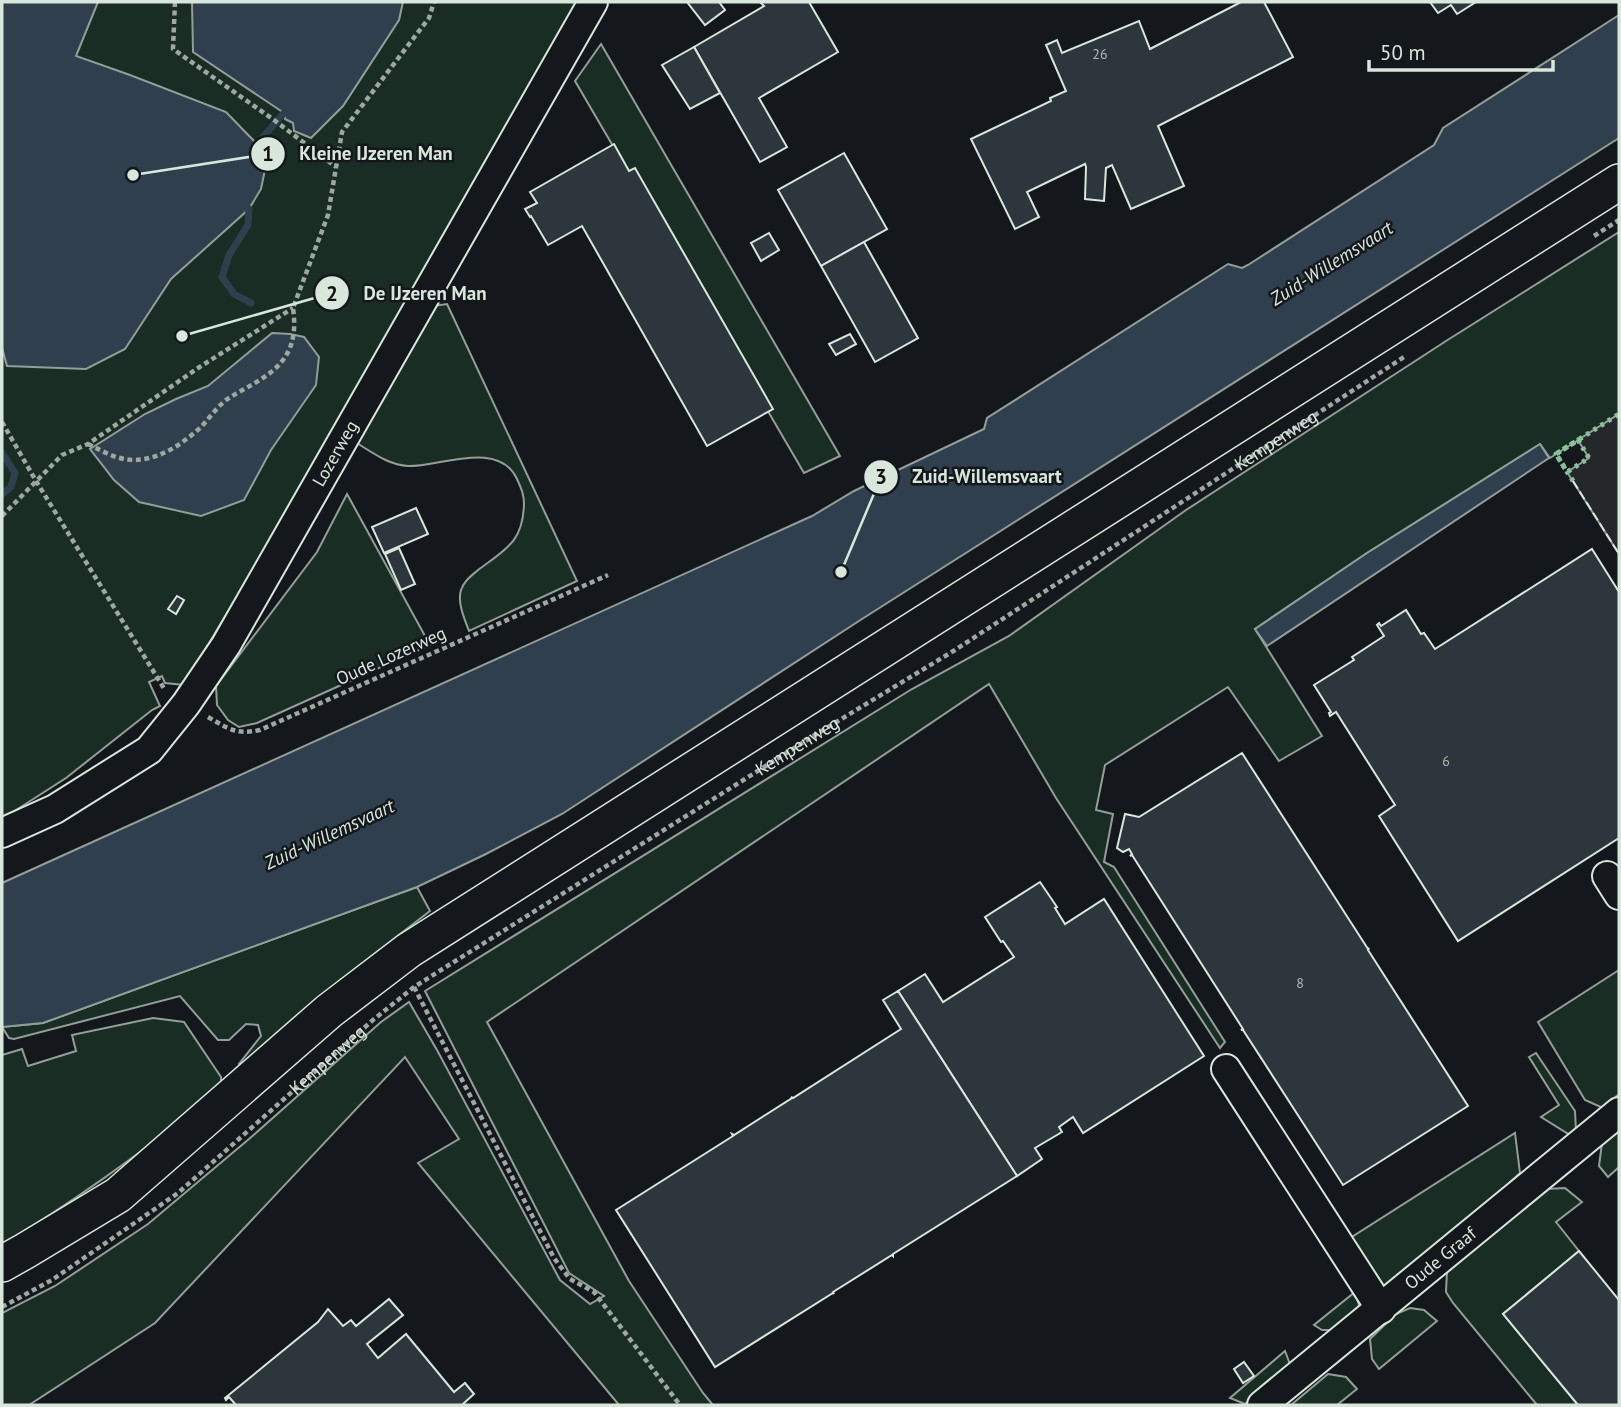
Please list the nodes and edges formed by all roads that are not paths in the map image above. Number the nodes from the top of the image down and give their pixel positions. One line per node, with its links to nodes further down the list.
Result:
1 (593, 2): 3 (street, Lozerweg)
2 (1619, 182): 6 (main road, Kempenweg)
3 (2, 833)
4 (1226, 1069): 7 (street)
5 (1619, 1112): 7 (street, Oude Graaf)
6 (2, 1264)
7 (1381, 1309): 8 (street, Oude Graaf)
8 (1262, 1405)

